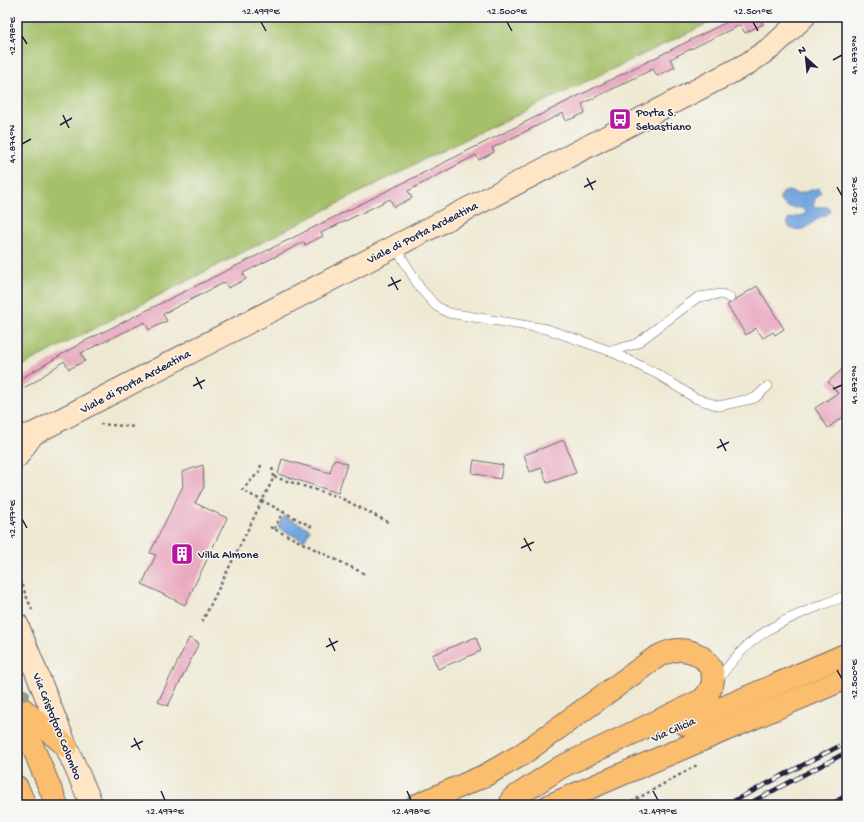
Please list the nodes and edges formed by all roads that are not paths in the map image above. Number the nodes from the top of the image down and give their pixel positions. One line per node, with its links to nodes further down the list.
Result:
1 (804, 17): 2 (street, Viale di Porta Ardeatina)
2 (395, 246): 4 (lane); 6 (street, Viale di Porta Ardeatina)
3 (730, 298): 4 (lane)
4 (610, 351): 5 (lane)
5 (768, 386)
6 (25, 436): 7 (street, Viale di Porta Ardeatina)
7 (17, 458)
8 (847, 595): 12 (lane)
9 (17, 624): 15 (street, Via Cristoforo Colombo)
10 (847, 654): 18 (main road, Via Cilicia)
11 (847, 678): 16 (main road, Via Cilicia)
12 (712, 690): 18 (main road); 22 (main road)
13 (17, 704): 15 (main road)
14 (17, 709): 20 (main road)
15 (66, 746): 21 (street, Via Cristoforo Colombo)
16 (660, 758): 23 (main road, Via Cilicia); 24 (main road)
17 (17, 787): 19 (main road)
18 (506, 802)
19 (25, 805)
20 (57, 805)
21 (92, 805)
22 (417, 805)
23 (550, 805)
24 (582, 805)

